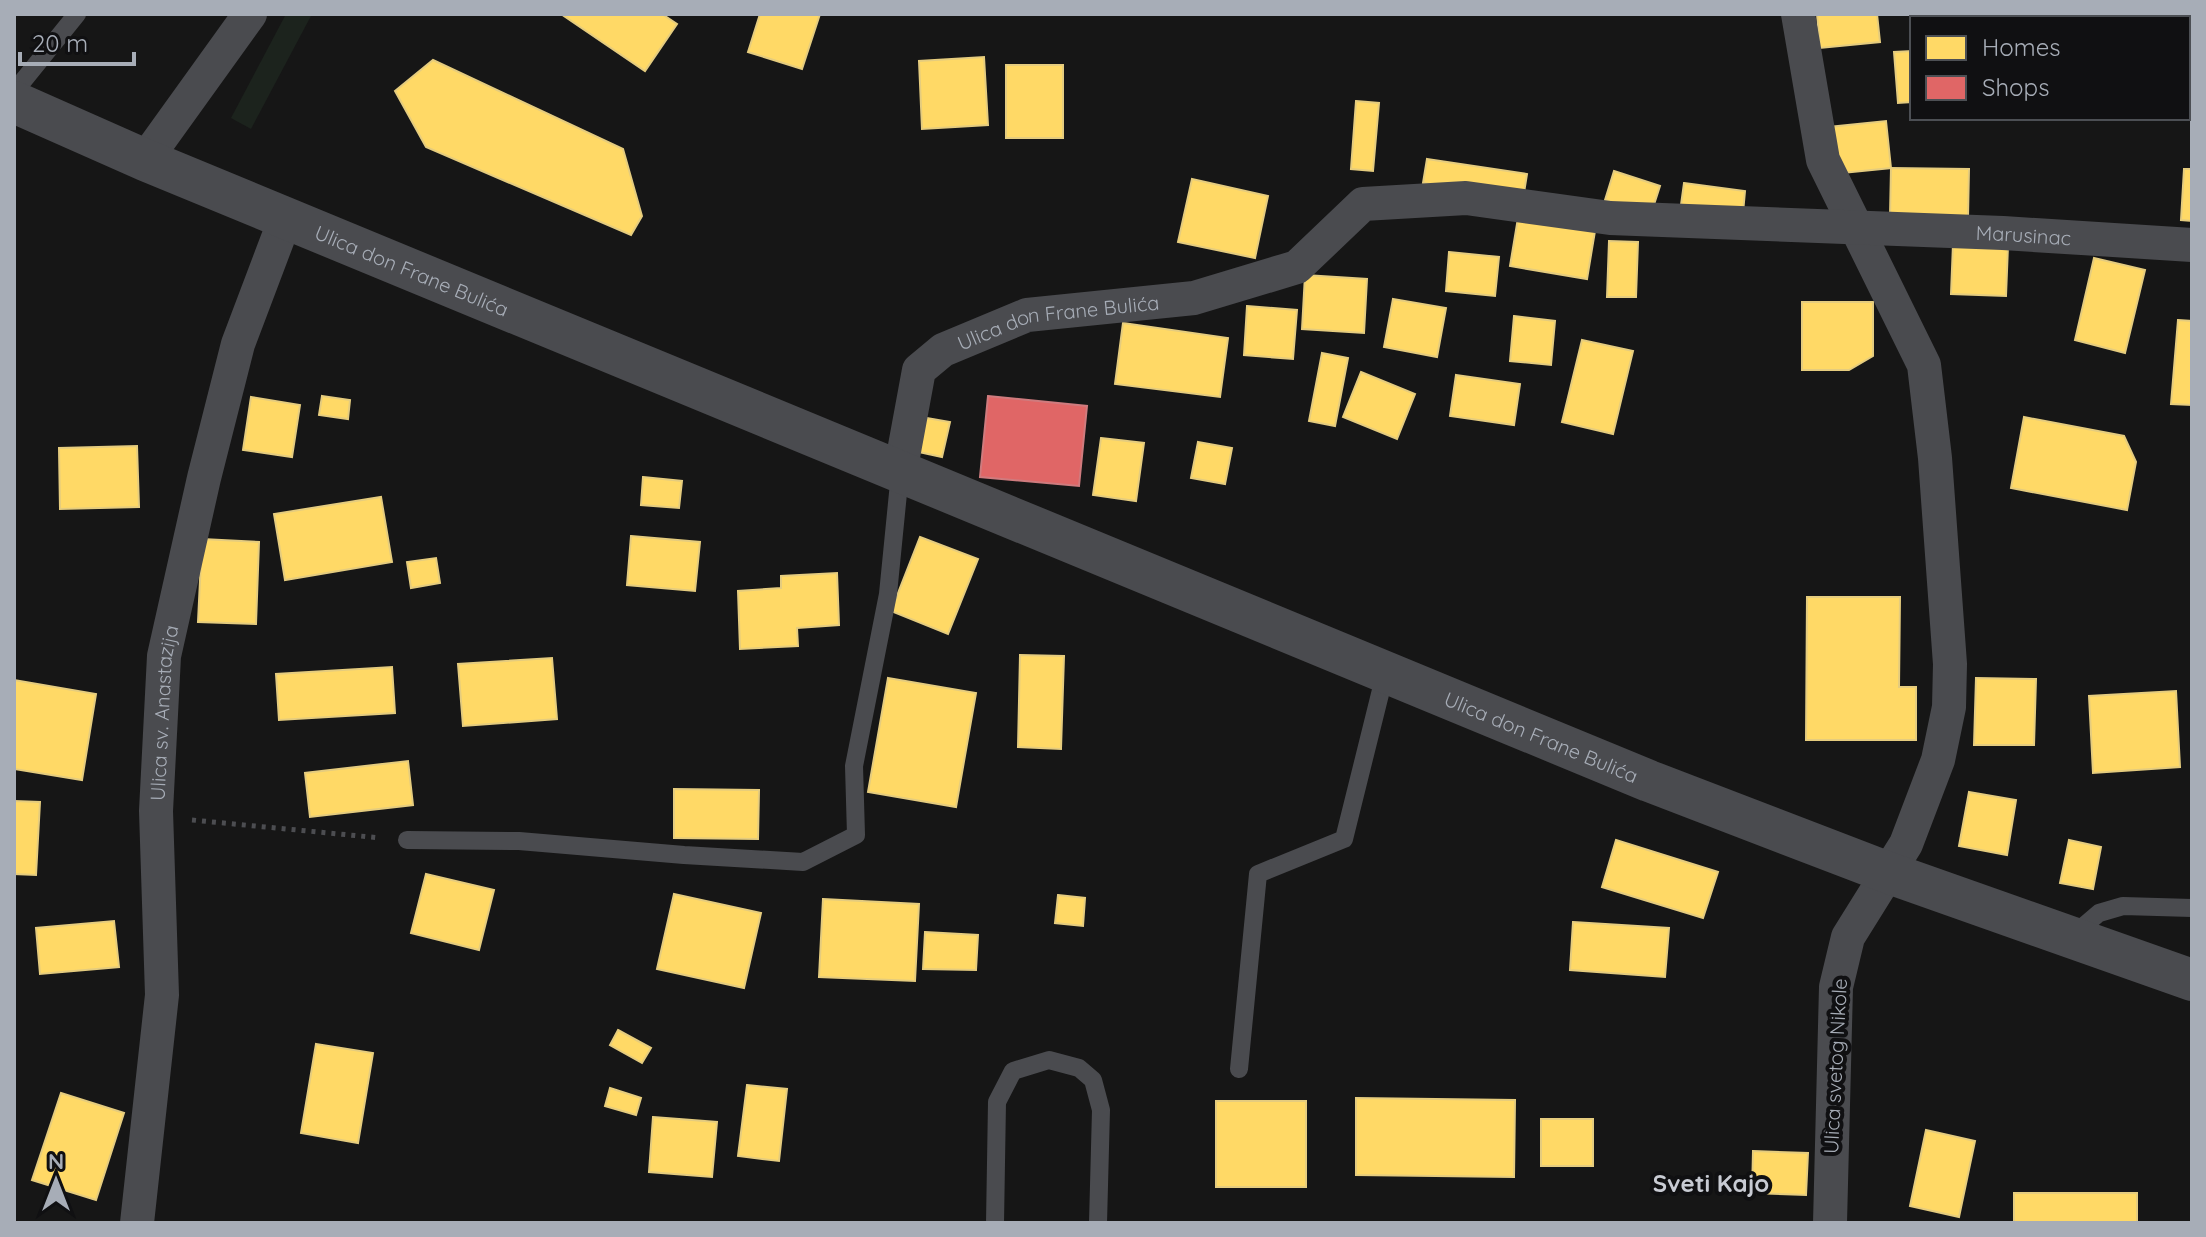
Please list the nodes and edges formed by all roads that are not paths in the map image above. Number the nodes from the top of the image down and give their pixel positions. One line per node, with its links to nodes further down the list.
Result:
1 (77, 14): 4 (lane)
2 (250, 14): 6 (street)
3 (1798, 14): 8 (street, Ulica svetog Nikole)
4 (14, 92)
5 (14, 102): 6 (street, Ulica don Frane Bulića)
6 (145, 160): 7 (street, Ulica don Frane Bulića)
7 (286, 217): 10 (street, Ulica don Frane Bulića); 18 (street, Ulica sv. Anastazija)
8 (1857, 227): 9 (street, Marusinac); 10 (street, Ulica don Frane Bulića); 13 (street, Ulica svetog Nikole)
9 (2192, 245)
10 (900, 473): 11 (street, Ulica don Frane Bulića); 12 (lane)
11 (1385, 674): 13 (street, Ulica don Frane Bulića); 17 (lane)
12 (407, 840)
13 (1889, 873): 15 (street, Ulica don Frane Bulića); 21 (street, Ulica svetog Nikole)
14 (2192, 908): 15 (lane)
15 (2070, 937): 16 (street, Ulica don Frane Bulića)
16 (2192, 980)
17 (1239, 1069)
18 (137, 1223)
19 (995, 1223): 20 (lane)
20 (1098, 1223)
21 (1830, 1223)

